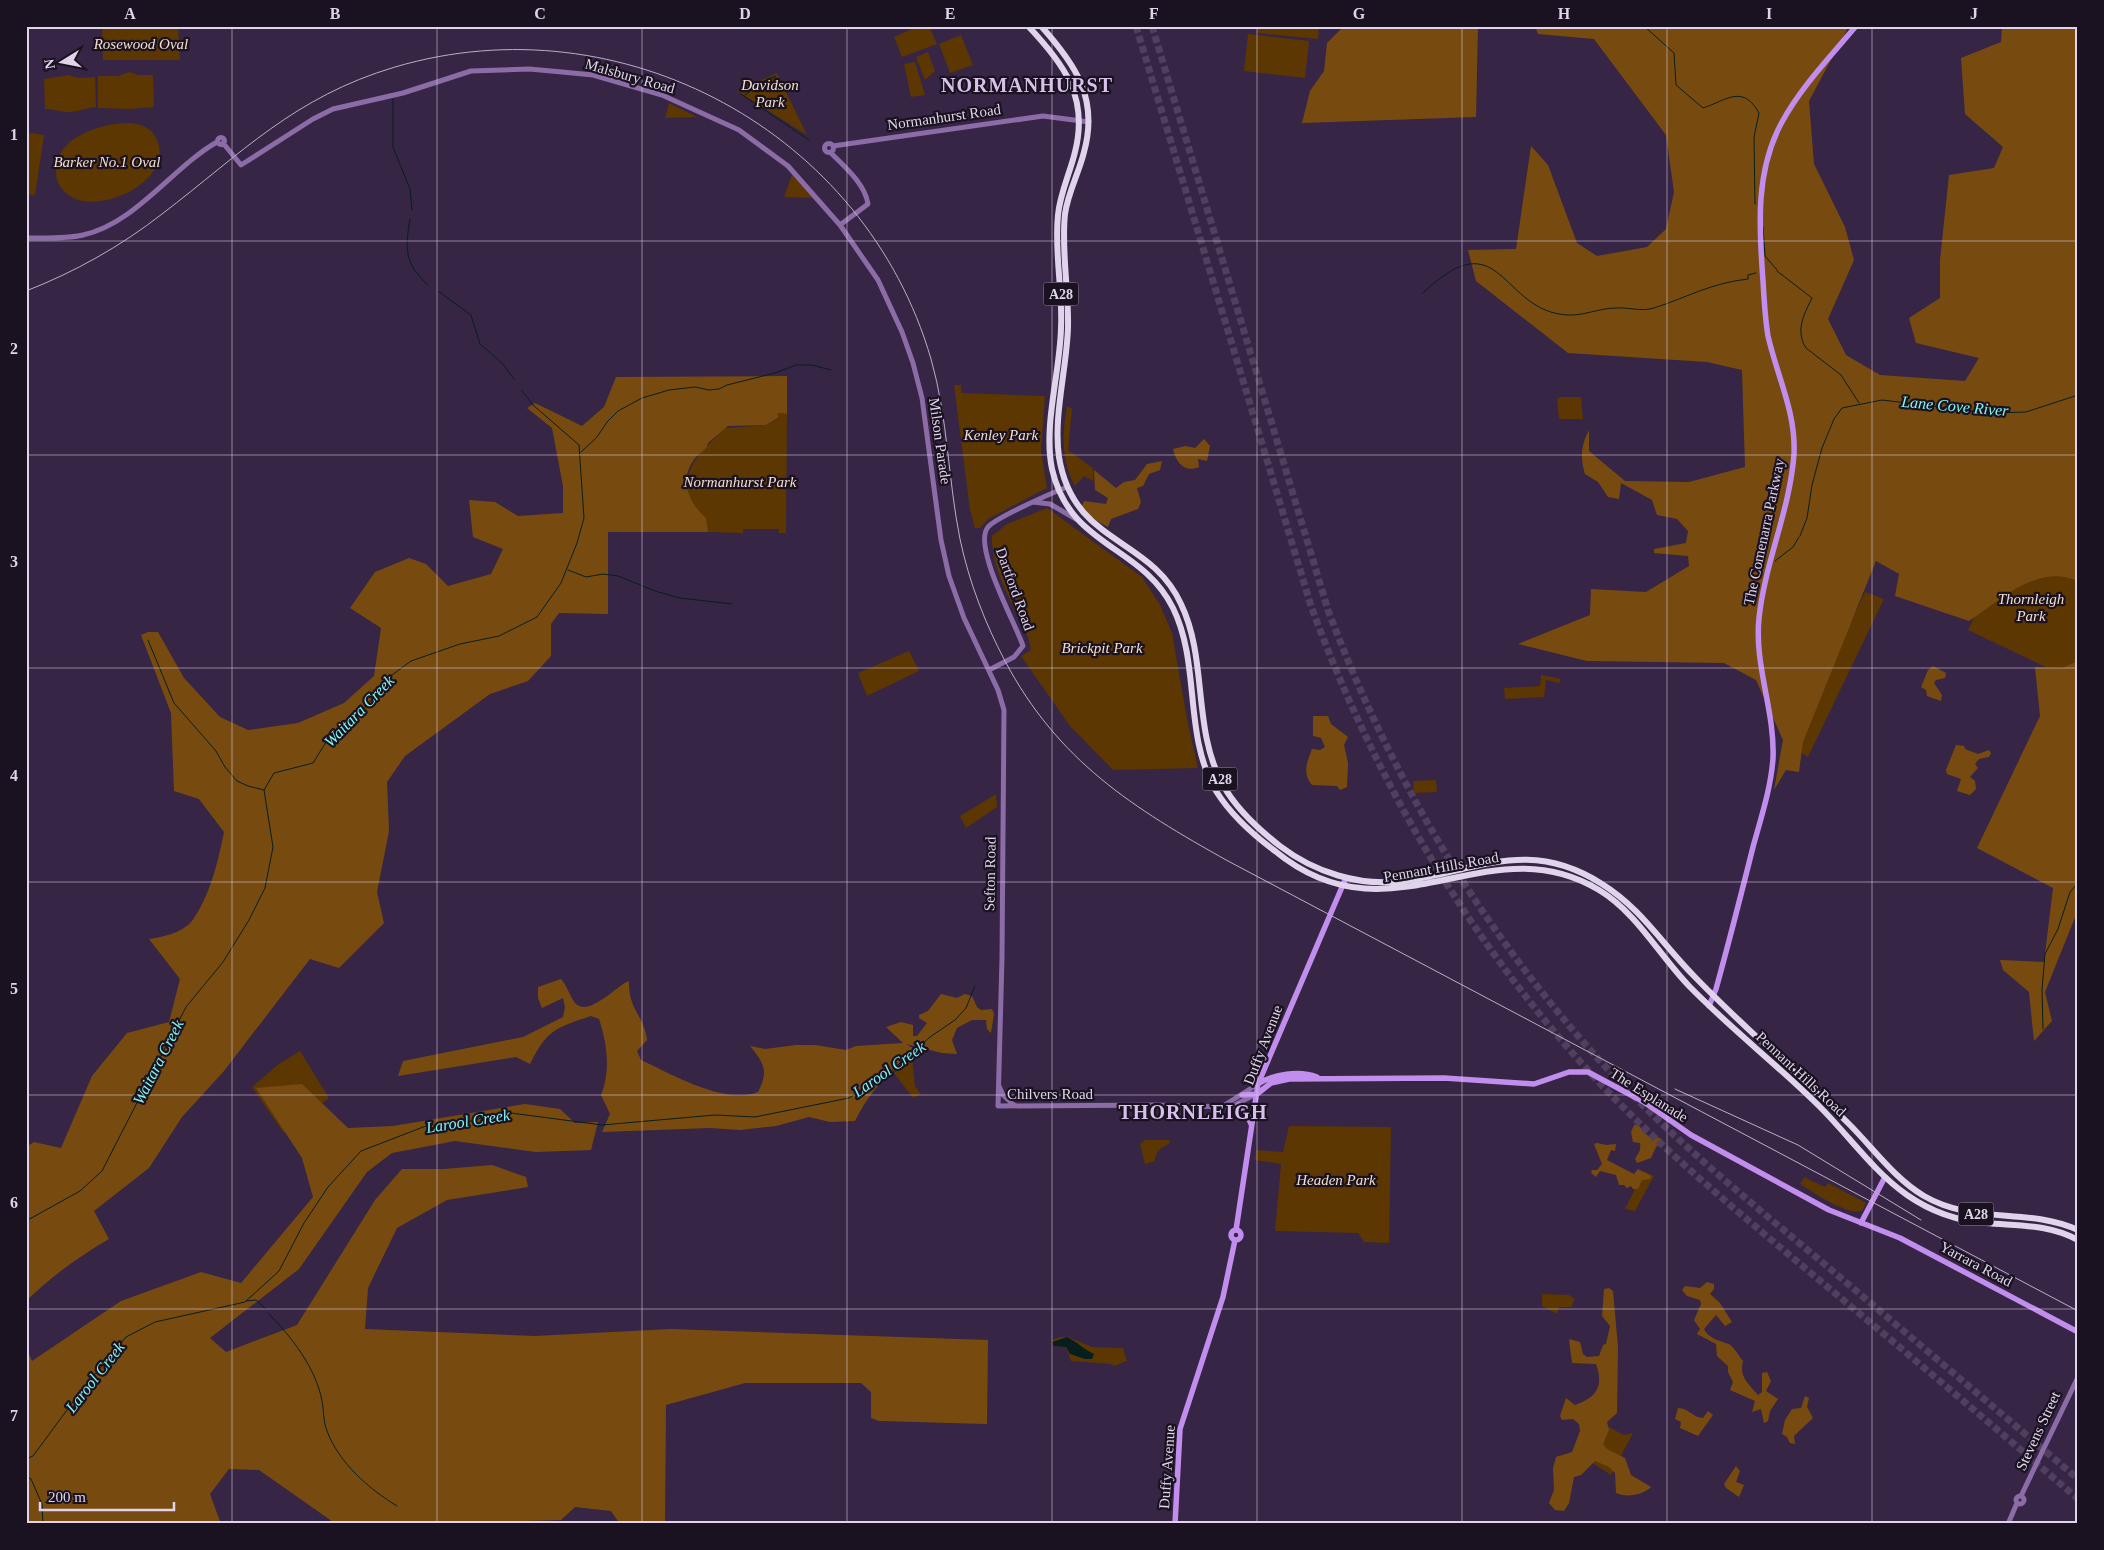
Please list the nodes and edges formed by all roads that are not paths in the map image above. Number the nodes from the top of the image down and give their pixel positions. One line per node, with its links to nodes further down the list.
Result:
1 (1028, 26): 4 (highway, Pennant Hills Road / A28)
2 (1040, 26): 5 (highway, Pennant Hills Road / A28)
3 (1856, 26): 15 (main road, The Comenarra Parkway)
4 (1078, 121): 5 (street, Normanhurst Road); 6 (street, Normanhurst Road); 9 (highway, Pennant Hills Road / A28)
5 (1089, 122): 8 (highway, Pennant Hills Road / A28)
6 (840, 225): 7 (street, Malsbury Road); 12 (street, Milson Parade)
7 (26, 238)
8 (1067, 487): 9 (street, Dartford Road); 13 (highway, Pennant Hills Road / A28)
9 (1059, 490): 10 (street, Dartford Road); 11 (highway, Pennant Hills Road / A28)
10 (1033, 502): 11 (street); 12 (street, Dartford Road)
11 (1076, 519): 14 (highway, Pennant Hills Road / A28)
12 (988, 670): 18 (street, Sefton Road)
13 (1346, 878): 14 (main road, Duffy Avenue); 15 (highway, Pennant Hills Road / A28)
14 (1343, 887): 16 (highway, Pennant Hills Road / A28); 20 (main road, Duffy Avenue)
15 (1713, 996): 16 (main road, The Comenarra Parkway); 28 (highway, Pennant Hills Road / A28)
16 (1709, 1006): 29 (highway, Pennant Hills Road / A28)
17 (1317, 1077): 19 (main road, The Esplanade); 20 (main road, The Esplanade); 30 (main road, The Esplanade)
18 (998, 1082): 24 (street, Sefton Road); 25 (street)
19 (1271, 1083): 20 (main road); 21 (main road, The Esplanade)
20 (1258, 1084): 21 (main road, Duffy Avenue); 22 (street)
21 (1257, 1094): 22 (main road); 23 (street, Chilvers Road); 27 (main road, Duffy Avenue)
22 (1242, 1095): 26 (street)
23 (1239, 1105): 26 (street, Chilvers Road); 27 (main road)
24 (998, 1106): 25 (street, Chilvers Road)
25 (1016, 1106): 26 (street, Chilvers Road)
26 (1223, 1106)
27 (1252, 1126): 35 (main road, Duffy Avenue)
28 (1875, 1151): 29 (highway); 31 (highway, Pennant Hills Road / A28)
29 (1885, 1177): 30 (main road); 32 (highway, Pennant Hills Road / A28)
30 (1861, 1223): 33 (main road, Yarrara Road)
31 (2078, 1230)
32 (2078, 1240)
33 (2078, 1332)
34 (2078, 1377): 36 (street, Stevens Street)
35 (1175, 1524)
36 (2008, 1524)

